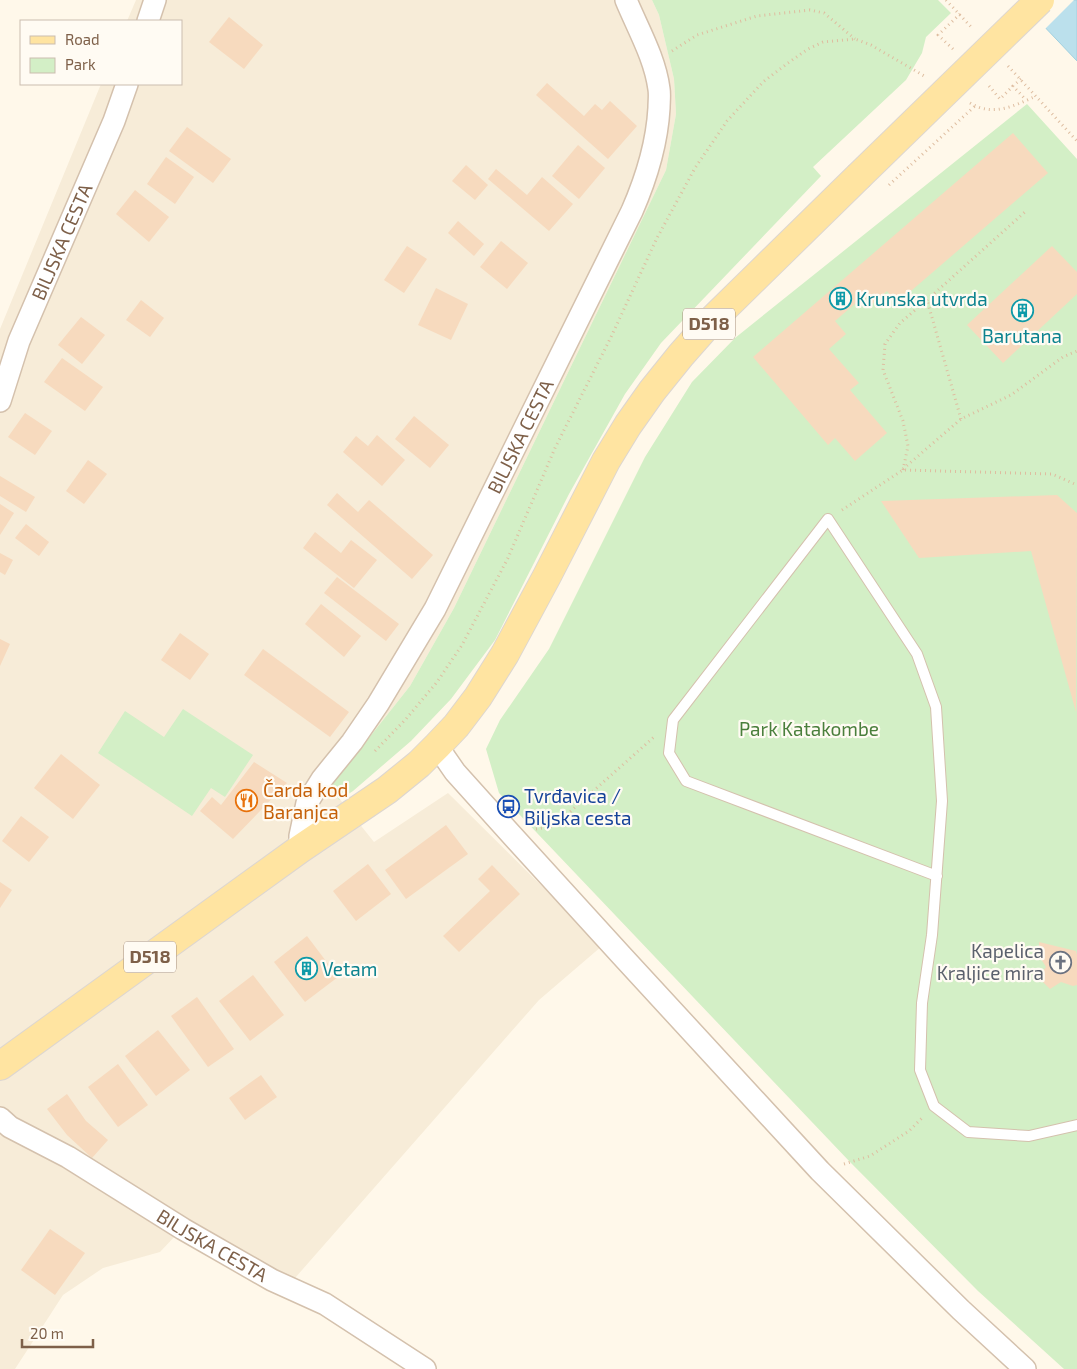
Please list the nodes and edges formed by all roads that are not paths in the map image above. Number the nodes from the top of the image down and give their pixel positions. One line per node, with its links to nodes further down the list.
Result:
1 (155, 0): 4 (street)
2 (626, 0): 8 (street, BILJSKA CESTA)
3 (1040, 0): 7 (main road, D518, bridge)
4 (148, 20)
5 (127, 85): 6 (street, BILJSKA CESTA)
6 (0, 401)
7 (437, 746): 8 (main road, D518); 14 (street)
8 (300, 849): 10 (main road, D518)
9 (937, 876): 9 (lane); 12 (lane)
10 (0, 1066)
11 (0, 1118): 13 (street, BILJSKA CESTA)
12 (1077, 1124)
13 (424, 1369)
14 (1025, 1369)

